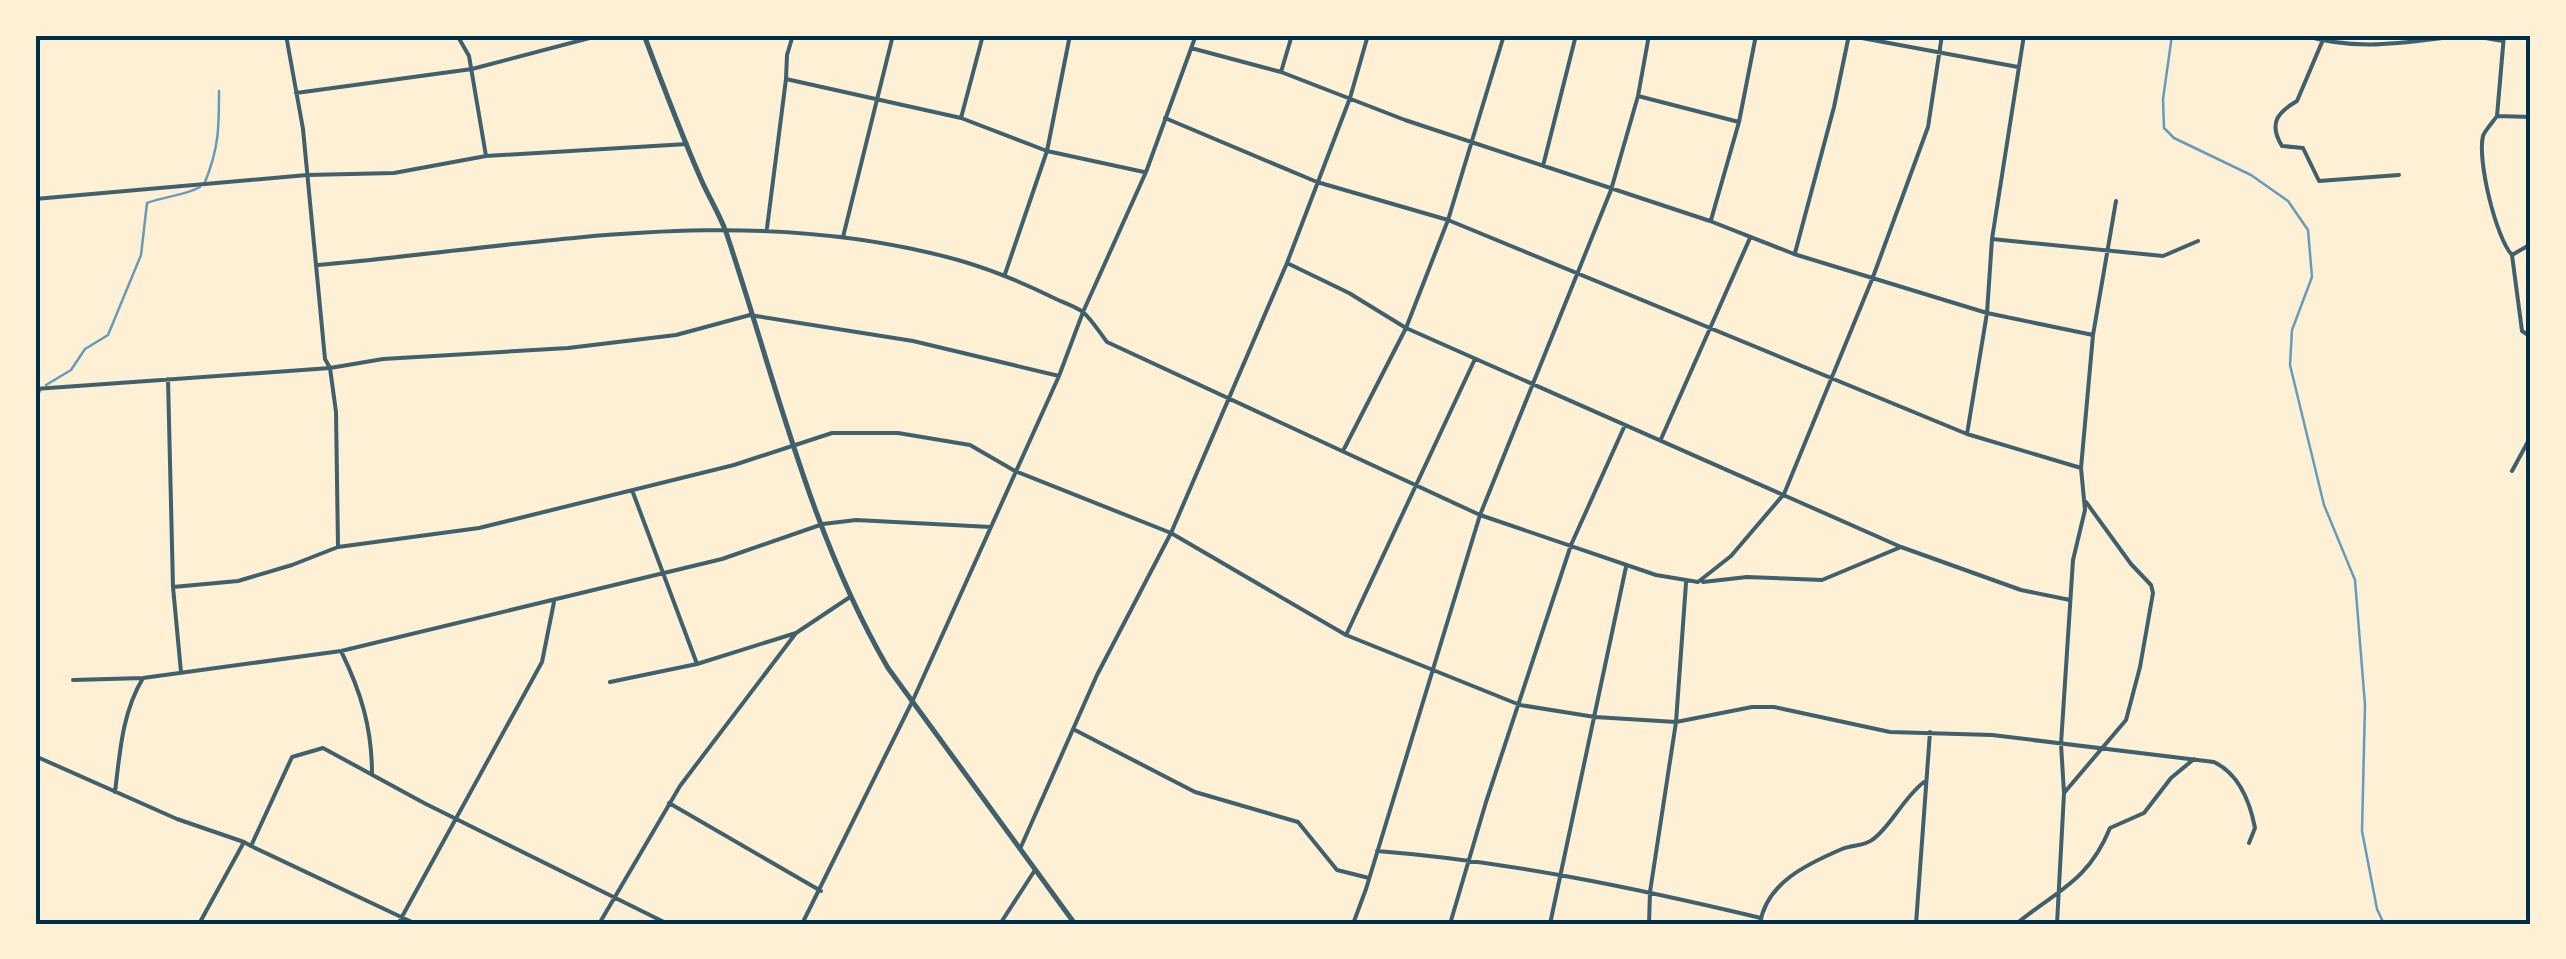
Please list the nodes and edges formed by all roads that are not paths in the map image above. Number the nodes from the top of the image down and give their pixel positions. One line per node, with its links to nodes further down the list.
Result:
1 (286, 35): 29 (street)
2 (458, 35): 26 (street)
3 (601, 35): 26 (street)
4 (644, 35): 39 (street)
5 (794, 35): 28 (street)
6 (893, 35): 32 (street)
7 (984, 35): 35 (street)
8 (1070, 35): 40 (street)
9 (1196, 35): 23 (street)
10 (1292, 35): 27 (street)
11 (1368, 35): 31 (street)
12 (1504, 35): 38 (street)
13 (1576, 35): 42 (street)
14 (1649, 35): 30 (street)
15 (1756, 35): 37 (street)
16 (1848, 35): 24 (street); 60 (street)
17 (1942, 35): 24 (street)
18 (2024, 35): 25 (street)
19 (2303, 35): 21 (street)
20 (2468, 35): 21 (street); 22 (street)
21 (2324, 38): 45 (street)
22 (2504, 38): 33 (street)
23 (1191, 48): 27 (street); 36 (street)
24 (1940, 52): 25 (street); 66 (street)
25 (2018, 67): 56 (street)
26 (472, 69): 29 (street); 41 (street)
27 (1281, 72): 31 (street)
28 (786, 79): 32 (street); 53 (street)
29 (296, 93): 44 (street)
30 (1638, 96): 37 (street); 47 (street)
31 (1350, 98): 38 (street); 46 (street)
32 (877, 101): 35 (street); 54 (street)
33 (2498, 116): 34 (street); 61 (street)
34 (2531, 117)
35 (961, 118): 40 (street)
36 (1165, 118): 43 (street); 46 (street)
37 (1739, 122): 51 (street)
38 (1472, 142): 42 (street); 50 (street)
39 (687, 144): 41 (street); 52 (street)
40 (1047, 150): 43 (street); 64 (street)
41 (486, 156): 44 (street)
42 (1543, 166): 47 (street)
43 (1146, 172): 67 (street)
44 (307, 175): 48 (street); 63 (street)
45 (2399, 175)
46 (1317, 182): 50 (street); 62 (street)
47 (1611, 190): 51 (street); 65 (street)
48 (35, 199)
49 (2116, 201): 59 (street)
50 (1448, 220): 65 (street); 71 (street)
51 (1710, 221): 55 (street)
52 (725, 229): 53 (street); 63 (street); 69 (street)
53 (766, 229): 54 (street)
54 (844, 237): 64 (street)
55 (1750, 238): 60 (street); 70 (street)
56 (1992, 239): 59 (street); 68 (street)
57 (2198, 241): 59 (street)
58 (2531, 244): 61 (street)
59 (2106, 250): 72 (street)
60 (1794, 254): 66 (street)
61 (2512, 255): 73 (street)
62 (1287, 263): 71 (street); 81 (street)
63 (318, 265): 75 (street)
64 (1005, 274): 67 (street)
65 (1579, 275): 70 (street); 79 (street)
66 (1873, 278): 68 (street); 78 (street)
67 (1083, 312): 76 (street); 81 (street)
68 (1987, 314): 72 (street); 83 (street)
69 (750, 315): 75 (street); 76 (street); 86 (street)
70 (1710, 326): 78 (street); 85 (street)
71 (1406, 328): 74 (street); 87 (street)
72 (2093, 335): 88 (street)
73 (2531, 337)
74 (1476, 358): 79 (street); 91 (street)
75 (330, 368): 77 (street); 100 (street)
76 (1059, 376): 89 (street)
77 (168, 379): 80 (street); 106 (street)
78 (1829, 380): 83 (street); 93 (street)
79 (1533, 383): 82 (street); 95 (street)
80 (35, 388)
81 (1228, 398): 87 (street); 98 (street)
82 (1625, 424): 85 (street); 99 (street)
83 (1967, 434): 88 (street)
84 (2531, 436): 90 (street)
85 (1661, 440): 93 (street)
86 (794, 445): 89 (street); 92 (street); 96 (street)
87 (1342, 451): 91 (street)
88 (2081, 468): 94 (street)
89 (1015, 471): 97 (street); 98 (street)
90 (2512, 471)
91 (1414, 484): 95 (street); 111 (street)
92 (632, 490): 100 (street); 103 (street)
93 (1784, 494): 101 (street); 105 (street)
94 (2086, 502): 108 (street); 126 (street)
95 (1480, 515): 99 (street); 114 (street)
96 (823, 524): 97 (street); 103 (street); 107 (street)
97 (991, 527): 119 (street)
98 (1171, 533): 111 (street); 123 (street)
99 (1571, 545): 102 (street); 120 (street)
100 (338, 546): 106 (street)
101 (1901, 547): 105 (street); 108 (street)
102 (1627, 565): 104 (street); 121 (street)
103 (665, 573): 109 (street); 113 (street)
104 (1686, 582): 105 (street); 122 (street)
105 (1698, 582)
106 (173, 588): 115 (street)
107 (850, 597): 110 (street); 119 (street)
108 (2070, 600): 125 (street)
109 (554, 601): 112 (street); 134 (street)
110 (796, 632): 113 (street); 133 (street)
111 (1346, 635): 114 (street)
112 (341, 652): 115 (street); 129 (street)
113 (697, 664): 118 (street)
114 (1434, 670): 120 (street); 139 (street)
115 (181, 672): 116 (street)
116 (143, 678): 117 (street); 131 (street)
117 (73, 680)
118 (610, 682)
119 (914, 700): 138 (street); 144 (street)
120 (1520, 706): 121 (street); 140 (street)
121 (1595, 717): 122 (street); 142 (street)
122 (1676, 722): 124 (street); 145 (street)
123 (1073, 728): 138 (street); 143 (street)
124 (1930, 732): 125 (street); 130 (street)
125 (2062, 744): 126 (street); 132 (street)
126 (2100, 750): 128 (street); 132 (street)
127 (35, 756): 131 (street)
128 (2194, 760): 136 (street); 146 (street)
129 (372, 774): 134 (street); 137 (street)
130 (1924, 782): 149 (street); 162 (street)
131 (115, 792): 135 (street)
132 (2064, 793): 146 (street)
133 (670, 804): 144 (street); 147 (street)
134 (455, 819): 147 (street); 148 (street)
135 (244, 842): 137 (street); 150 (street)
136 (2248, 842)
137 (251, 846): 148 (street)
138 (1020, 849): 141 (street)
139 (1378, 851): 140 (street); 143 (street)
140 (1468, 858): 142 (street); 159 (street)
141 (1036, 870): 156 (street); 157 (street)
142 (1560, 877): 145 (street); 160 (street)
143 (1369, 878): 158 (street)
144 (820, 891): 155 (street)
145 (1650, 892): 149 (street); 161 (street)
146 (2060, 894): 163 (street); 164 (street)
147 (618, 897): 153 (street); 154 (street)
148 (402, 917): 151 (street); 152 (street)
149 (1761, 921)
150 (198, 924)
151 (398, 924)
152 (416, 924)
153 (600, 924)
154 (668, 924)
155 (802, 924)
156 (1000, 924)
157 (1075, 924)
158 (1352, 924)
159 (1450, 924)
160 (1550, 924)
161 (1648, 924)
162 (1916, 924)
163 (2016, 924)
164 (2057, 924)

